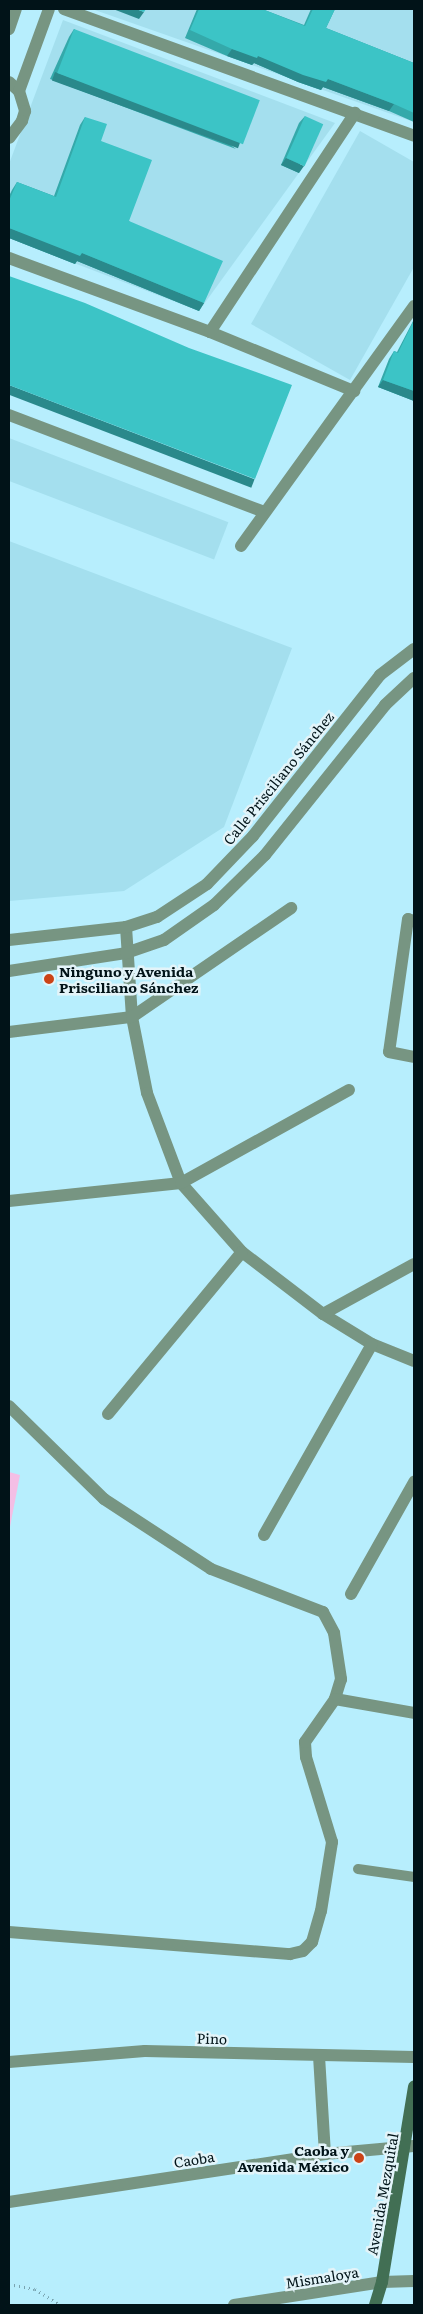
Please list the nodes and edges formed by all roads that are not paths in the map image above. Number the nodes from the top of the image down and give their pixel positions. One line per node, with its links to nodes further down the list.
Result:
1 (16, 9): 4 (street)
2 (49, 9): 6 (street)
3 (64, 9): 7 (street)
4 (9, 29)
5 (9, 82): 6 (street)
6 (19, 91): 9 (street)
7 (355, 113): 8 (street); 12 (street)
8 (414, 136)
9 (9, 138)
10 (9, 258): 12 (street)
11 (414, 306): 13 (street)
12 (210, 332): 13 (street)
13 (354, 391): 15 (street)
14 (9, 415): 15 (street)
15 (264, 512): 16 (street)
16 (241, 546)
17 (414, 648): 21 (street, Calle Prisciliano Sánchez)
18 (414, 678): 23 (street)
19 (291, 908): 25 (street)
20 (414, 921): 27 (street)
21 (126, 927): 22 (street, Calle Prisciliano Sánchez); 23 (street)
22 (9, 940)
23 (126, 953): 24 (street); 25 (street)
24 (9, 971)
25 (132, 1017): 26 (street); 29 (street)
26 (9, 1032)
27 (414, 1057)
28 (349, 1090): 29 (street)
29 (180, 1183): 30 (street); 31 (street)
30 (9, 1201)
31 (242, 1252): 33 (street); 37 (street)
32 (414, 1264): 33 (street)
33 (323, 1314): 34 (street)
34 (372, 1344): 35 (street); 39 (street)
35 (414, 1362)
36 (9, 1406): 41 (street)
37 (108, 1414)
38 (414, 1482): 40 (street)
39 (264, 1535)
40 (350, 1594)
41 (334, 1699): 42 (street); 45 (street)
42 (414, 1713)
43 (358, 1869): 44 (lane)
44 (414, 1877)
45 (9, 1932)
46 (319, 2056): 47 (street, Pino); 48 (street, Pino); 51 (street)
47 (414, 2057)
48 (9, 2062)
49 (414, 2087): 50 (main road, Avenida Mezquital)
50 (410, 2146): 51 (street, Caoba); 54 (main road, Avenida Mezquital)
51 (325, 2154): 52 (street, Caoba)
52 (9, 2202)
53 (414, 2281): 54 (street, Mismaloya)
54 (382, 2282): 55 (street, Mismaloya); 56 (main road, Avenida Mezquital)
55 (234, 2305)
56 (375, 2305)

